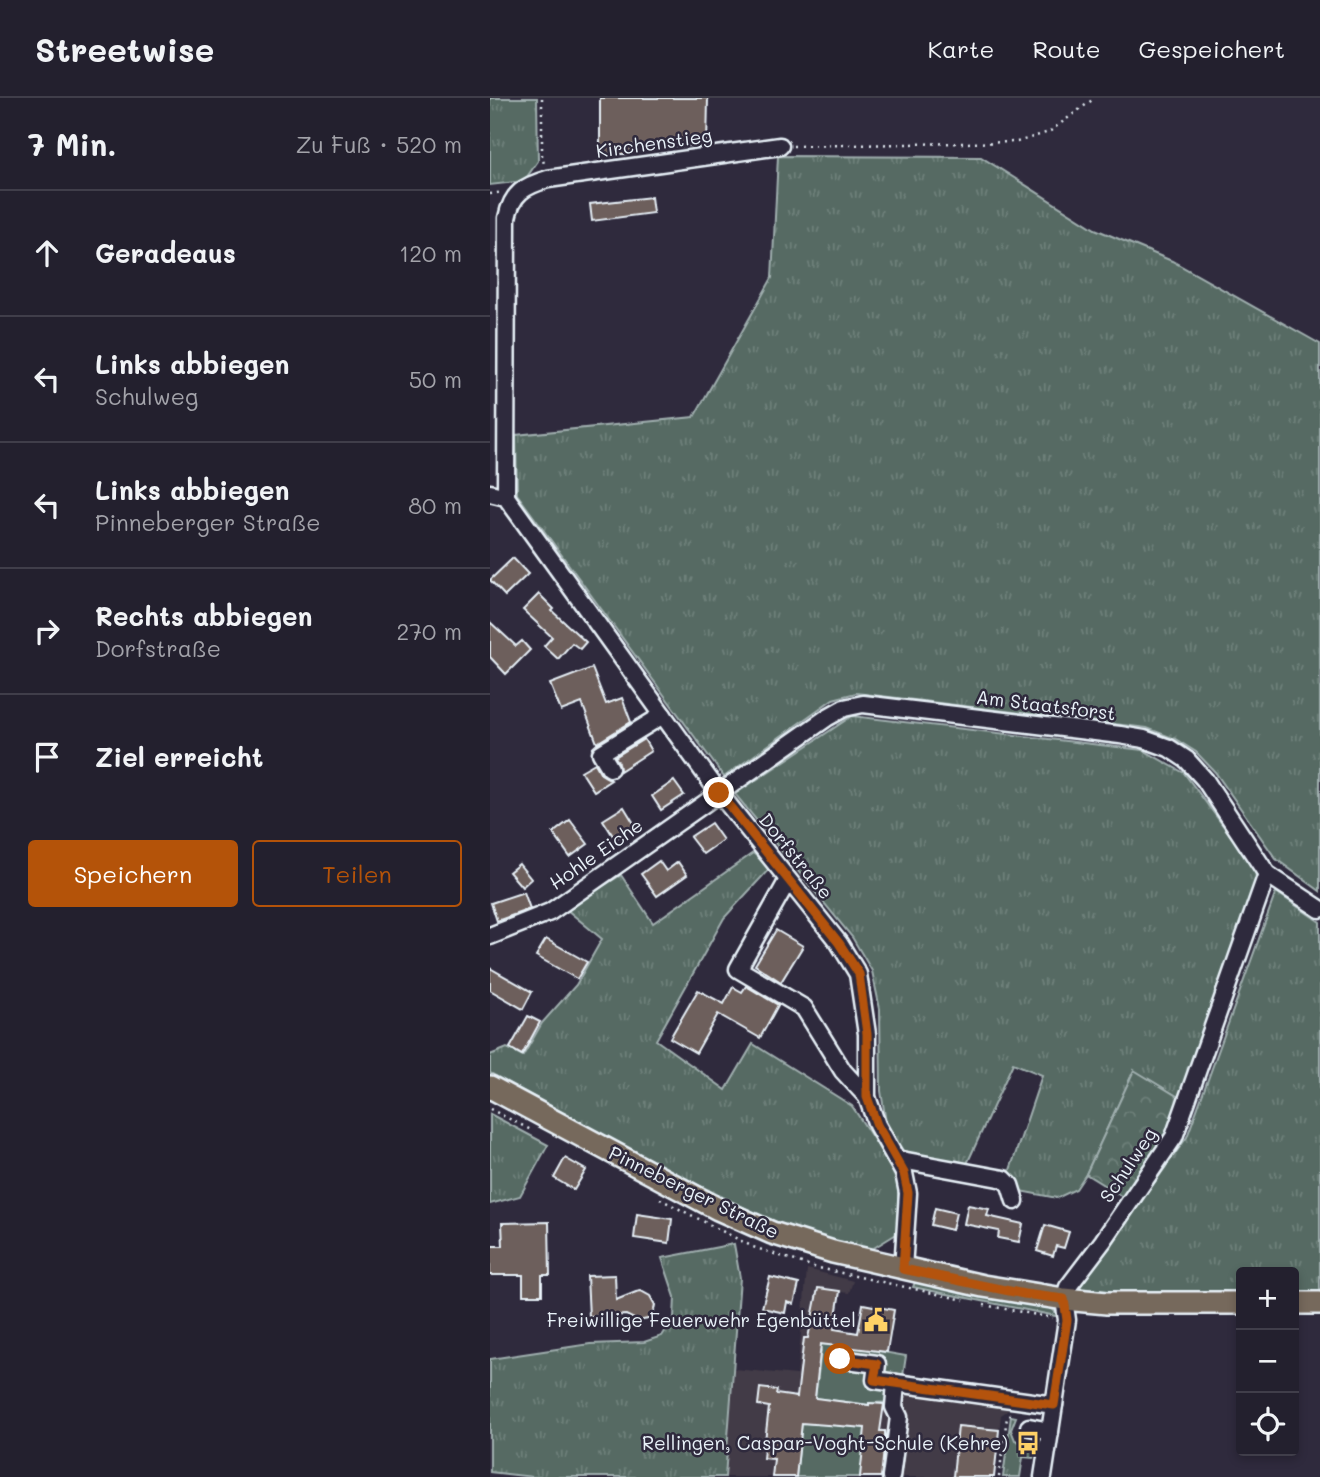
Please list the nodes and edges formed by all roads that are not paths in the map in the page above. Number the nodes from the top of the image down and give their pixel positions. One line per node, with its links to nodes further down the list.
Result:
1 (780, 146): 2 (street, Kirchenstieg)
2 (498, 495): 3 (street, Dorfstraße)
3 (663, 715): 4 (street); 5 (street, Dorfstraße)
4 (610, 768)
5 (719, 793): 6 (street, Am Staatsforst); 7 (street, Dorfstraße); 9 (street, Hohle Eiche)
6 (1267, 874): 8 (street, Am Staatsforst); 15 (street, Schulweg)
7 (788, 880): 11 (street, Dorfstraße); 11 (street)
8 (1320, 909)
9 (490, 936)
10 (490, 1087): 14 (main road, Pinneberger Straße)
11 (867, 1097): 12 (street, Dorfstraße)
12 (896, 1159): 13 (street); 14 (street, Dorfstraße)
13 (1015, 1200)
14 (903, 1269): 15 (main road, Pinneberger Straße)
15 (1064, 1299): 16 (main road, Pinneberger Straße); 21 (street)
16 (1236, 1303)
17 (1299, 1303): 18 (main road)
18 (1320, 1303)
19 (840, 1359): 20 (street)
20 (896, 1383): 21 (street); 24 (street)
21 (1054, 1405): 23 (street)
22 (1029, 1427): 23 (street)
23 (1050, 1431): 25 (street)
24 (891, 1477)
25 (1043, 1477)

